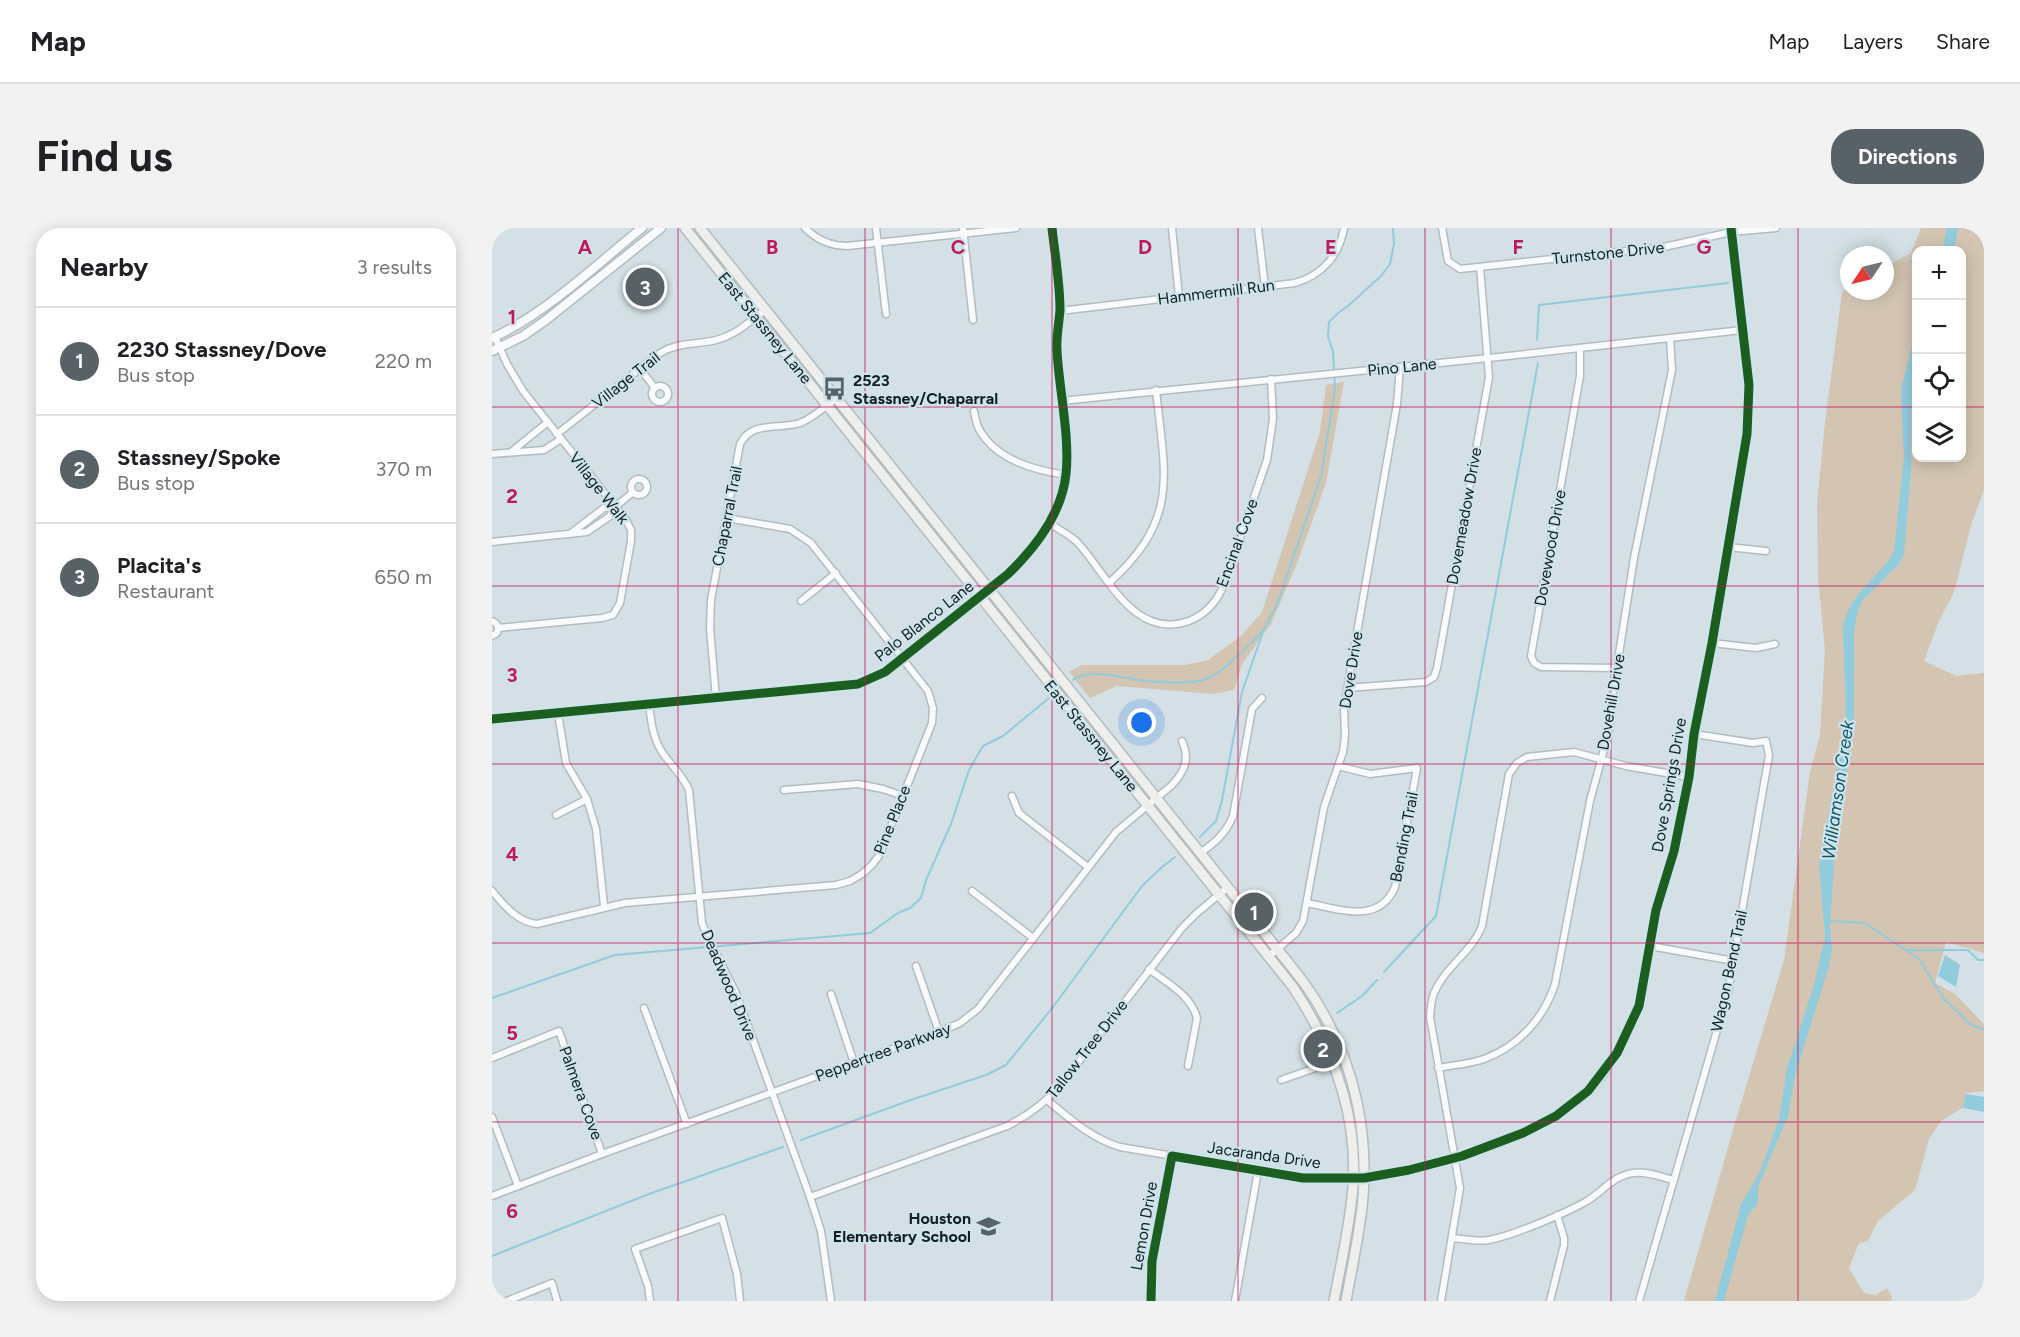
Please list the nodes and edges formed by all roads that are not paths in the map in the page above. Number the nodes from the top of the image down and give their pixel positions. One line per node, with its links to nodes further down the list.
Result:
1 (642, 228): 26 (street)
2 (661, 228): 29 (street)
3 (684, 228): 23 (main road, East Stassney Lane)
4 (700, 228): 20 (main road, East Stassney Lane)
5 (805, 228): 16 (street)
6 (876, 228): 16 (street)
7 (1016, 228): 15 (street)
8 (1052, 228): 21 (street, Palo Blanco Lane)
9 (1172, 228): 19 (street)
10 (1258, 228): 18 (street)
11 (1344, 228): 18 (street, Hammermill Run)
12 (1442, 228): 17 (street, Turnstone Drive)
13 (1776, 228): 14 (street, Turnstone Drive)
14 (1731, 230): 17 (street, Turnstone Drive); 25 (street, Dove Springs Drive)
15 (963, 231): 16 (street); 24 (street)
16 (878, 242): 22 (street)
17 (1480, 267): 30 (street, Dovemeadow Drive)
18 (1265, 287): 19 (street, Hammermill Run)
19 (1179, 297): 21 (street, Hammermill Run)
20 (765, 310): 23 (street, Village Trail); 36 (main road, East Stassney Lane)
21 (1060, 310): 37 (street, Palo Blanco Lane)
22 (885, 314)
23 (756, 317): 32 (street, Village Trail); 38 (main road, East Stassney Lane)
24 (973, 320)
25 (1742, 330): 27 (street, Pino Lane); 51 (street, Dove Springs Drive)
26 (493, 338): 29 (street, Village Walk)
27 (1670, 338): 28 (street, Pino Lane); 64 (street, Dovehill Drive)
28 (1580, 348): 30 (street, Pino Lane); 64 (street, Dovewood Drive)
29 (496, 350): 40 (street, Village Walk)
30 (1489, 358): 31 (street, Pino Lane); 65 (street, Dovemeadow Drive)
31 (1400, 367): 33 (street, Pino Lane); 65 (street, Dove Drive)
32 (640, 369): 34 (street); 41 (street, Village Trail)
33 (1271, 379): 35 (street, Pino Lane); 54 (street, Encinal Cove)
34 (655, 388)
35 (1156, 390): 37 (street, Pino Lane); 54 (street)
36 (836, 398): 38 (street, Chaparral Trail); 55 (main road, East Stassney Lane)
37 (1061, 401): 44 (street, Palo Blanco Lane)
38 (826, 405): 47 (street, Chaparral Trail); 56 (main road, East Stassney Lane)
39 (974, 411): 44 (street)
40 (548, 422): 41 (street, Village Walk); 42 (street)
41 (559, 436): 42 (street, Village Trail); 46 (street, Village Walk)
42 (511, 452): 43 (street, Village Trail)
43 (492, 454)
44 (1066, 475): 48 (street, Palo Blanco Lane)
45 (632, 493): 46 (street)
46 (615, 507): 49 (street); 49 (street); 59 (street, Village Walk)
47 (727, 518): 53 (street, Pine Place); 66 (street, Chaparral Trail)
48 (1049, 523): 54 (street, Encinal Cove); 55 (street, Palo Blanco Lane)
49 (570, 534): 50 (street)
50 (492, 542)
51 (1728, 547): 52 (street); 61 (street, Dove Springs Drive)
52 (1766, 551)
53 (836, 573): 57 (street); 63 (street, Pine Place)
54 (1109, 583)
55 (989, 589): 56 (street, Palo Blanco Lane); 79 (main road, East Stassney Lane)
56 (980, 597): 63 (street, Palo Blanco Lane); 81 (main road, East Stassney Lane)
57 (801, 602)
58 (492, 621): 59 (street)
59 (498, 628): 60 (street)
60 (492, 636)
61 (1712, 643): 62 (street); 71 (street, Dove Springs Drive)
62 (1775, 644)
63 (903, 658): 66 (street, Palo Blanco Lane); 77 (street, Pine Place)
64 (1617, 668): 73 (street, Dovehill Drive)
65 (1347, 688): 74 (street, Dove Drive)
66 (716, 698): 68 (street, Palo Blanco Lane)
67 (1262, 698): 83 (street)
68 (649, 704): 69 (street, Palo Blanco Lane); 89 (street, Deadwood Drive)
69 (558, 712): 70 (street, Palo Blanco Lane); 80 (street)
70 (492, 719)
71 (1694, 734): 75 (street, Dove Springs Drive); 96 (street, Wagon Bend Trail)
72 (1182, 741): 79 (street, Peppertree Parkway)
73 (1601, 759): 75 (street); 107 (street, Dovehill Drive); 107 (street)
74 (1338, 766): 90 (street, Dove Drive); 90 (street, Bending Trail)
75 (1689, 777): 93 (street, Dove Springs Drive)
76 (784, 790): 77 (street)
77 (903, 796): 89 (street, Pine Place)
78 (1012, 796): 84 (street)
79 (1156, 798): 81 (street, Peppertree Parkway); 83 (main road, East Stassney Lane)
80 (587, 799): 82 (street); 91 (street)
81 (1147, 805): 84 (street, Peppertree Parkway); 88 (main road, East Stassney Lane)
82 (556, 815)
83 (1198, 851): 85 (main road, East Stassney Lane)
84 (1088, 867): 92 (street, Peppertree Parkway)
85 (1227, 888): 88 (street, Tallow Tree Drive); 94 (main road, East Stassney Lane)
86 (492, 891): 91 (street, Pine Place)
87 (972, 891): 92 (street)
88 (1219, 895): 95 (main road, East Stassney Lane); 98 (street, Tallow Tree Drive)
89 (699, 896): 91 (street, Pine Place); 109 (street, Deadwood Drive)
90 (1307, 903): 94 (street, Dove Drive)
91 (604, 906)
92 (1033, 938): 101 (street, Peppertree Parkway)
93 (1650, 946): 96 (street); 115 (street, Dove Springs Drive)
94 (1278, 950): 95 (street, Dove Drive); 103 (main road, East Stassney Lane)
95 (1268, 957): 104 (main road, East Stassney Lane)
96 (1734, 961): 119 (street, Wagon Bend Trail)
97 (916, 966): 101 (street)
98 (1149, 969): 106 (street); 110 (street, Tallow Tree Drive)
99 (831, 994): 105 (street)
100 (644, 1008): 112 (street)
101 (939, 1032): 105 (street, Peppertree Parkway)
102 (492, 1058): 113 (street, Palmera Cove)
103 (1344, 1058): 104 (street); 118 (main road, East Stassney Lane)
104 (1333, 1062): 108 (street); 117 (main road, East Stassney Lane)
105 (854, 1063): 109 (street, Peppertree Parkway)
106 (1188, 1066)
107 (1438, 1068): 115 (street)
108 (1281, 1080)
109 (772, 1093): 112 (street, Peppertree Parkway); 122 (street, Deadwood Drive)
110 (1047, 1100): 114 (street, Jacaranda Drive); 122 (street, Tallow Tree Drive)
111 (492, 1117): 120 (street)
112 (687, 1124): 113 (street, Peppertree Parkway)
113 (602, 1154): 120 (street, Peppertree Parkway)
114 (1172, 1156): 116 (street, Jacaranda Drive); 130 (street, Lemon Drive)
115 (1454, 1158): 118 (street, Dove Springs Drive); 124 (street)
116 (1258, 1171): 117 (street, Jacaranda Drive); 131 (street)
117 (1353, 1178): 118 (street, Dove Springs Drive); 132 (main road, East Stassney Lane)
118 (1364, 1178): 133 (main road, East Stassney Lane)
119 (1674, 1180): 123 (street); 136 (street, Wagon Bend Trail)
120 (518, 1186): 121 (street, Peppertree Parkway)
121 (492, 1196)
122 (810, 1197): 129 (street, Deadwood Drive)
123 (1557, 1215): 124 (street); 135 (street)
124 (1452, 1238): 134 (street)
125 (507, 1301): 126 (street)
126 (557, 1301)
127 (650, 1301): 128 (street)
128 (740, 1301)
129 (831, 1301)
130 (1151, 1301)
131 (1235, 1301)
132 (1334, 1301)
133 (1346, 1301)
134 (1441, 1301)
135 (1550, 1301)
136 (1639, 1301)

